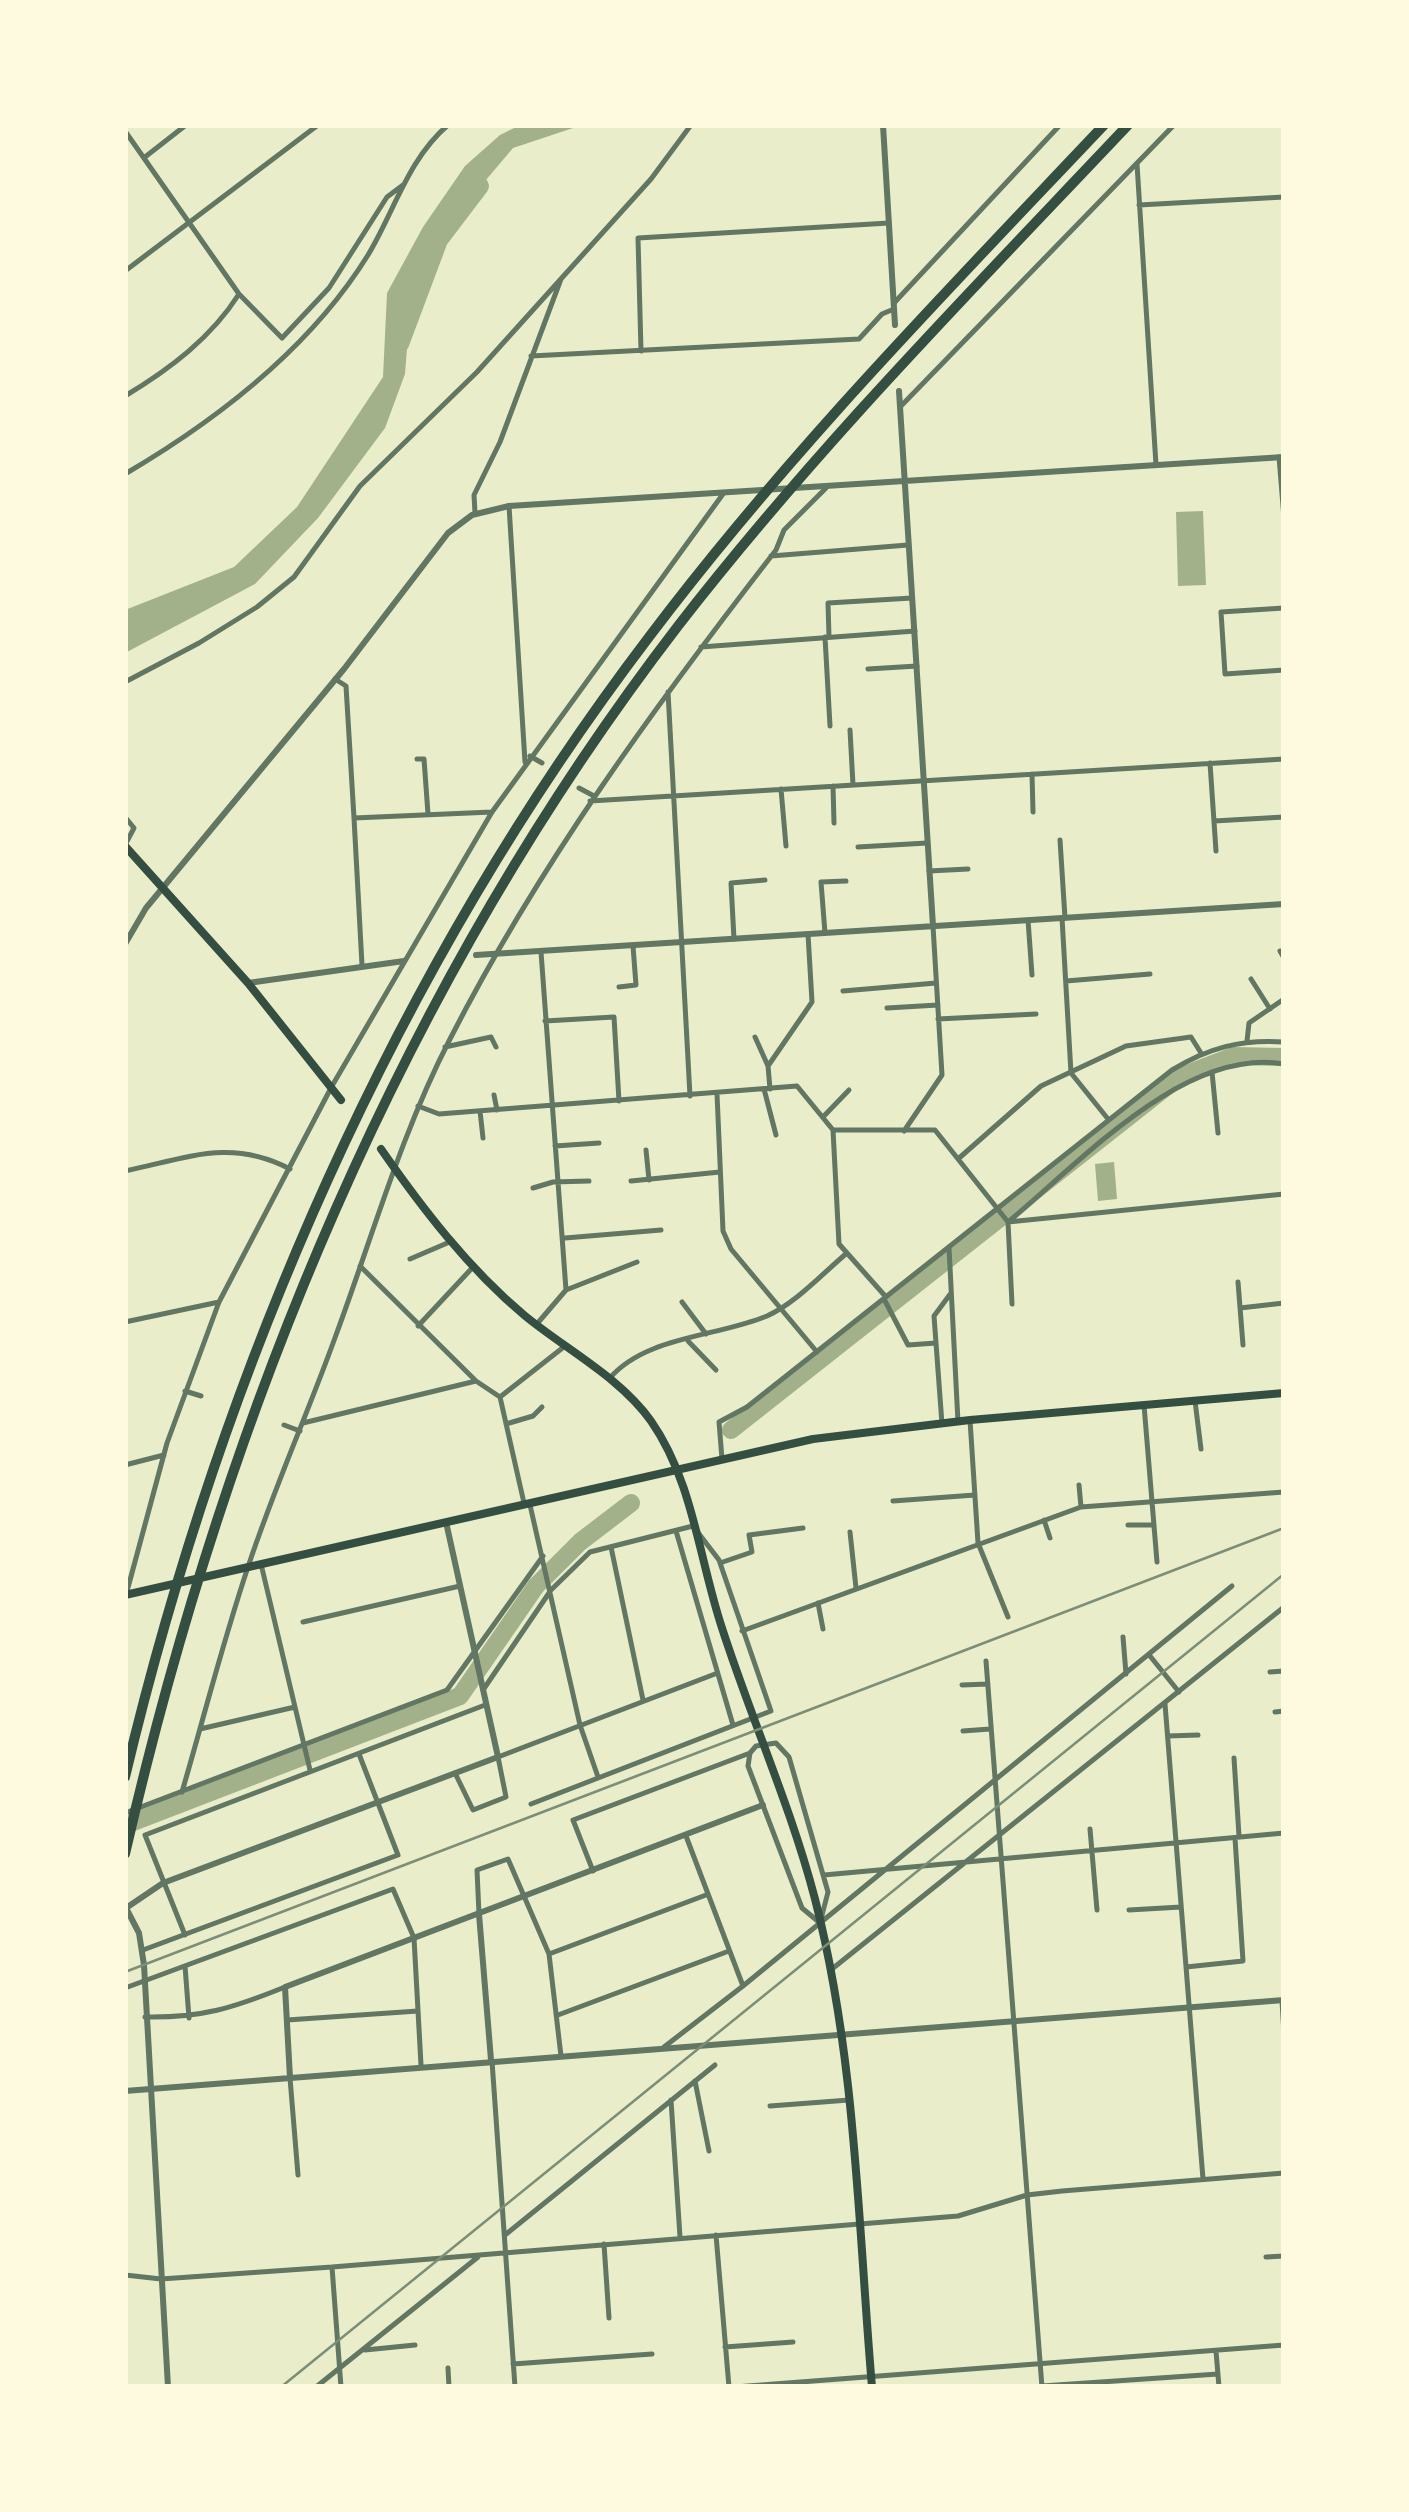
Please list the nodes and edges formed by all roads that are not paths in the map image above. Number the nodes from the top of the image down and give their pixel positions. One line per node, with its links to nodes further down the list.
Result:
1 (186, 125): 11 (street)
2 (318, 125): 16 (street)
3 (448, 125): 13 (street)
4 (691, 125): 19 (street)
5 (883, 125): 17 (street)
6 (1060, 125): 21 (street)
7 (1104, 125): 276 (highway)
8 (1128, 125): 291 (highway)
9 (1174, 125): 12 (street)
10 (125, 131): 11 (street)
11 (144, 158): 16 (street)
12 (1137, 164): 15 (street); 27 (street)
13 (404, 184): 20 (street); 30 (street)
14 (1284, 197): 15 (street)
15 (1140, 205): 29 (street)
16 (189, 222): 18 (street); 20 (street)
17 (888, 224): 21 (street); 23 (street)
18 (125, 271)
19 (563, 276): 24 (street); 48 (street)
20 (239, 294): 26 (street)
21 (894, 306): 22 (street); 23 (street)
22 (895, 325)
23 (641, 351): 24 (street)
24 (531, 356): 35 (street)
25 (900, 391): 27 (street)
26 (125, 396)
27 (901, 406): 31 (street)
28 (1282, 457): 29 (street); 36 (street)
29 (1156, 465): 31 (street)
30 (125, 474)
31 (904, 481): 32 (street); 37 (street)
32 (826, 488): 33 (street); 38 (street)
33 (724, 492): 34 (street); 53 (street)
34 (509, 506): 35 (street); 53 (street)
35 (476, 514): 47 (street)
36 (1284, 518)
37 (908, 545): 38 (street); 39 (street)
38 (772, 556): 43 (street)
39 (912, 598): 41 (street); 42 (street)
40 (1284, 608): 46 (street)
41 (915, 630): 42 (street); 44 (street)
42 (827, 637): 43 (street); 50 (street)
43 (700, 647): 49 (street)
44 (917, 666): 45 (street); 58 (street)
45 (868, 670)
46 (1284, 670)
47 (335, 679): 70 (street); 83 (street)
48 (125, 682)
49 (668, 689): 63 (street); 64 (street)
50 (830, 726)
51 (850, 730): 59 (street)
52 (417, 759): 67 (street)
53 (528, 759): 55 (street); 65 (street)
54 (1284, 759): 56 (street)
55 (542, 762)
56 (1210, 764): 57 (street); 71 (street)
57 (1032, 774): 58 (street); 66 (street)
58 (923, 781): 59 (street); 74 (street)
59 (854, 785): 60 (street)
60 (833, 786): 62 (street); 72 (street)
61 (579, 788): 64 (street)
62 (781, 790): 63 (street); 75 (street)
63 (674, 796): 64 (street); 91 (street)
64 (592, 799): 96 (street)
65 (492, 812): 67 (street); 97 (street)
66 (1033, 812)
67 (428, 814): 70 (street)
68 (1284, 816): 71 (street)
69 (125, 817): 77 (street)
70 (354, 818): 98 (street)
71 (1214, 822): 78 (street)
72 (834, 823)
73 (1060, 840): 85 (street)
74 (927, 844): 76 (street); 80 (street)
75 (786, 846)
76 (858, 847)
77 (126, 849): 83 (main road)
78 (1216, 851)
79 (968, 869): 80 (street)
80 (929, 871): 87 (street)
81 (766, 880): 90 (street)
82 (846, 881): 88 (street)
83 (164, 887): 92 (street); 103 (main road)
84 (1284, 904): 85 (street)
85 (1064, 918): 86 (street); 102 (street)
86 (1028, 920): 87 (street); 100 (street)
87 (933, 926): 88 (street); 104 (street)
88 (825, 933): 89 (street)
89 (808, 934): 90 (street); 121 (street)
90 (734, 939): 91 (street)
91 (682, 942): 93 (street); 129 (street)
92 (125, 944)
93 (633, 946): 94 (street); 105 (street)
94 (541, 952): 96 (street); 113 (street)
95 (476, 955): 96 (street)
96 (494, 955): 117 (street)
97 (404, 962): 98 (street); 124 (street)
98 (362, 965): 103 (street)
99 (1150, 974): 102 (street)
100 (1032, 976)
101 (1251, 979): 110 (street)
102 (1066, 981): 123 (street)
103 (248, 983): 124 (main road)
104 (936, 983): 106 (street); 108 (street)
105 (619, 987)
106 (843, 991)
107 (1284, 999): 110 (street)
108 (938, 1005): 109 (street); 112 (street)
109 (887, 1008)
110 (1270, 1008): 115 (street)
111 (1036, 1014): 112 (street)
112 (938, 1019): 139 (street)
113 (546, 1021): 131 (street); 133 (street)
114 (755, 1037): 121 (street)
115 (1247, 1042): 116 (street); 119 (street)
116 (1284, 1042)
117 (446, 1047): 118 (street); 132 (street)
118 (496, 1047)
119 (1202, 1053): 123 (street); 137 (street)
120 (1284, 1064): 122 (street)
121 (768, 1066): 125 (street)
122 (1212, 1071): 140 (street); 159 (street)
123 (1071, 1073): 137 (street); 147 (street)
124 (332, 1086): 130 (main road); 149 (street)
125 (767, 1089): 127 (street); 136 (street); 141 (street)
126 (848, 1090): 136 (street)
127 (717, 1094): 129 (street); 151 (street)
128 (494, 1095): 134 (street)
129 (690, 1096): 131 (street)
130 (341, 1100)
131 (619, 1102): 133 (street)
132 (418, 1106): 135 (street); 148 (street)
133 (551, 1107): 134 (street); 144 (street)
134 (497, 1110): 135 (street)
135 (480, 1111): 142 (street)
136 (822, 1117): 138 (street)
137 (1108, 1119): 158 (street)
138 (833, 1130): 139 (street); 164 (street)
139 (904, 1131): 147 (street)
140 (1218, 1134)
141 (776, 1136)
142 (484, 1138)
143 (599, 1143): 144 (street)
144 (555, 1146): 154 (street)
145 (381, 1149): 148 (main road)
146 (646, 1150): 153 (street)
147 (958, 1159): 158 (street)
148 (393, 1166): 162 (main road); 167 (street)
149 (290, 1169): 150 (street); 173 (street)
150 (125, 1171)
151 (720, 1172): 153 (street); 177 (street)
152 (589, 1180): 154 (street)
153 (649, 1180): 155 (street)
154 (558, 1182): 156 (street); 161 (street)
155 (631, 1182)
156 (533, 1188)
157 (1284, 1194): 159 (street)
158 (996, 1210): 159 (street); 163 (street)
159 (1008, 1222): 176 (street)
160 (662, 1230): 161 (street)
161 (564, 1238): 170 (street)
162 (452, 1242): 165 (street); 168 (main road)
163 (949, 1248): 171 (street); 172 (street)
164 (847, 1253): 172 (street); 177 (street)
165 (410, 1259)
166 (637, 1262): 170 (street)
167 (360, 1266): 181 (street); 200 (street)
168 (474, 1266): 180 (main road); 181 (street)
169 (1238, 1282): 178 (street)
170 (566, 1290): 180 (street)
171 (952, 1293): 184 (street); 199 (street)
172 (885, 1298): 184 (street); 187 (street)
173 (219, 1302): 179 (street); 191 (street)
174 (682, 1302): 182 (street)
175 (1284, 1303): 178 (street)
176 (1012, 1304)
177 (780, 1308): 182 (street); 187 (street)
178 (1240, 1308): 185 (street)
179 (125, 1322)
180 (536, 1324): 186 (main road)
181 (418, 1326): 190 (street)
182 (706, 1334): 183 (street)
183 (688, 1341): 188 (street); 189 (street)
184 (936, 1343): 202 (street)
185 (1243, 1345)
186 (566, 1346): 189 (main road); 194 (street)
187 (817, 1352): 207 (street)
188 (716, 1370)
189 (609, 1379): 209 (main road)
190 (476, 1381): 194 (street); 200 (street)
191 (185, 1391): 193 (street); 206 (street)
192 (1284, 1393): 195 (main road)
193 (201, 1396)
194 (500, 1396): 201 (street)
195 (1195, 1401): 196 (main road); 205 (street)
196 (1144, 1405): 198 (main road); 213 (street)
197 (542, 1408): 201 (street)
198 (970, 1420): 199 (main road); 212 (street)
199 (958, 1422): 202 (main road)
200 (303, 1423): 204 (street)
201 (506, 1424): 214 (street)
202 (942, 1424): 207 (main road)
203 (284, 1425): 204 (street)
204 (300, 1431): 232 (street)
205 (1201, 1449)
206 (164, 1455): 208 (street); 237 (street)
207 (722, 1459): 209 (main road)
208 (125, 1465)
209 (678, 1469): 214 (main road); 221 (main road)
210 (1078, 1485): 216 (street)
211 (1284, 1492): 213 (street)
212 (975, 1495): 215 (street); 226 (street)
213 (1152, 1501): 216 (street); 220 (street)
214 (527, 1502): 218 (main road); 228 (street)
215 (893, 1502)
216 (1080, 1507): 217 (street)
217 (1044, 1520): 225 (street); 226 (street)
218 (446, 1522): 231 (main road); 233 (street)
219 (1128, 1525): 220 (street)
220 (1154, 1525): 230 (street)
221 (693, 1526): 223 (street); 229 (street); 305 (main road)
222 (804, 1528): 229 (street)
223 (676, 1531): 227 (street); 250 (street)
224 (850, 1532): 236 (street)
225 (1050, 1538)
226 (978, 1544): 236 (street); 240 (street)
227 (612, 1546): 235 (street); 256 (street)
228 (543, 1558): 235 (street); 245 (street)
229 (720, 1562): 243 (street)
230 (1157, 1562)
231 (261, 1564): 232 (main road); 259 (street)
232 (248, 1568): 237 (main road); 264 (street)
233 (460, 1586): 241 (street); 245 (street)
234 (1232, 1586): 246 (street)
235 (550, 1589): 254 (street); 262 (street)
236 (856, 1589): 238 (street)
237 (126, 1595)
238 (818, 1603): 242 (street); 243 (street)
239 (1284, 1606): 255 (street)
240 (1008, 1617)
241 (302, 1622)
242 (823, 1630)
243 (742, 1631): 263 (street)
244 (1123, 1637): 251 (street)
245 (474, 1654): 254 (street); 269 (street)
246 (1150, 1656): 251 (street); 255 (street)
247 (986, 1660): 252 (street)
248 (1284, 1671): 249 (street)
249 (1270, 1672)
250 (715, 1674): 256 (street); 263 (street)
251 (1126, 1674): 278 (street)
252 (988, 1684): 253 (street); 265 (street)
253 (962, 1686)
254 (482, 1692): 258 (street)
255 (1179, 1692): 257 (street)
256 (643, 1702): 262 (street)
257 (1165, 1704): 268 (street); 286 (street)
258 (485, 1706): 271 (street); 272 (street)
259 (295, 1707): 264 (street); 269 (street)
260 (1274, 1712): 261 (street)
261 (1284, 1712)
262 (580, 1725): 272 (street); 277 (street)
263 (733, 1725): 277 (street)
264 (200, 1729): 279 (street)
265 (991, 1729): 266 (street); 278 (street)
266 (963, 1731)
267 (1198, 1735): 268 (street)
268 (1168, 1736): 289 (street)
269 (304, 1746): 274 (street); 279 (street)
270 (750, 1753): 282 (street); 295 (street); 296 (street)
271 (359, 1754): 274 (street); 280 (street)
272 (498, 1757): 275 (street); 275 (street)
273 (1234, 1758): 288 (street)
274 (310, 1771): 297 (street)
275 (455, 1773): 280 (street)
276 (125, 1777)
277 (598, 1777): 281 (street)
278 (995, 1782): 286 (street); 294 (street)
279 (182, 1792): 283 (street)
280 (378, 1802): 297 (street); 306 (street)
281 (531, 1804)
282 (763, 1805): 287 (street); 305 (street)
283 (125, 1813)
284 (1090, 1829): 290 (street)
285 (1284, 1832): 288 (street)
286 (1001, 1834): 292 (street); 293 (street)
287 (686, 1836): 295 (street); 298 (street)
288 (1237, 1836): 289 (street); 312 (street)
289 (1176, 1842): 290 (street); 300 (street)
290 (1091, 1849): 292 (street); 302 (street)
291 (125, 1854)
292 (1002, 1856): 293 (street); 325 (street)
293 (972, 1859): 294 (street); 313 (street)
294 (893, 1866): 296 (street); 305 (street)
295 (593, 1871): 299 (street)
296 (824, 1875): 305 (street)
297 (163, 1883): 301 (street); 306 (street)
298 (706, 1895): 309 (street); 310 (street)
299 (526, 1896): 304 (street); 304 (street); 310 (street)
300 (1181, 1907): 303 (street); 312 (street)
301 (126, 1908): 308 (street)
302 (1096, 1910)
303 (1129, 1910)
304 (478, 1914): 307 (street); 330 (street)
305 (820, 1922): 313 (main road); 315 (street)
306 (185, 1935): 308 (street)
307 (414, 1938): 311 (street); 316 (street); 320 (street)
308 (143, 1950): 314 (street)
309 (729, 1951): 315 (street); 321 (street)
310 (550, 1954): 321 (street)
311 (185, 1966): 314 (street); 323 (street)
312 (1186, 1967): 319 (street)
313 (830, 1971): 327 (main road)
314 (145, 1980): 317 (street); 322 (street)
315 (743, 1986): 328 (street)
316 (285, 1987): 323 (street); 324 (street)
317 (125, 1988)
318 (1283, 2000): 319 (street); 326 (street)
319 (1188, 2008): 325 (street); 343 (street)
320 (418, 2011): 324 (street); 331 (street)
321 (558, 2015): 329 (street)
322 (145, 2017): 323 (street); 335 (street)
323 (188, 2018)
324 (287, 2020): 333 (street)
325 (1013, 2022): 327 (street); 344 (street)
326 (1284, 2034)
327 (843, 2038): 328 (street); 338 (main road)
328 (662, 2049): 329 (street)
329 (560, 2056): 330 (street)
330 (492, 2060): 331 (street); 346 (street)
331 (422, 2064): 333 (street)
332 (715, 2065): 334 (street)
333 (290, 2078): 335 (street); 342 (street)
334 (695, 2081): 337 (street); 340 (street)
335 (149, 2090): 336 (street); 356 (street)
336 (125, 2091)
337 (671, 2100): 346 (street); 348 (street)
338 (849, 2100): 339 (street); 345 (main road)
339 (770, 2106)
340 (709, 2151)
341 (1284, 2173): 343 (street)
342 (298, 2174)
343 (1203, 2180): 344 (street)
344 (1027, 2195): 345 (street); 365 (street)
345 (860, 2224): 347 (street); 370 (main road)
346 (504, 2235): 350 (street)
347 (716, 2235): 348 (street); 361 (street)
348 (680, 2238): 349 (street)
349 (604, 2244): 350 (street); 357 (street)
350 (506, 2252): 351 (street); 366 (street)
351 (481, 2255): 354 (street); 362 (street)
352 (1284, 2256): 353 (street)
353 (1266, 2257)
354 (332, 2267): 356 (street); 367 (street)
355 (125, 2275): 356 (street)
356 (161, 2279): 371 (street)
357 (609, 2318)
358 (794, 2342): 361 (street)
359 (415, 2345): 362 (street)
360 (1284, 2345): 363 (street)
361 (726, 2346): 376 (street)
362 (362, 2350): 367 (street)
363 (1216, 2351): 365 (street); 369 (street)
364 (652, 2354): 366 (street)
365 (1040, 2363): 370 (street); 378 (street)
366 (513, 2364): 375 (street)
367 (339, 2368): 372 (street); 373 (street)
368 (448, 2368): 374 (street)
369 (1218, 2374): 378 (street); 379 (street)
370 (871, 2376): 376 (street); 377 (main road)
371 (168, 2387)
372 (316, 2387)
373 (341, 2387)
374 (449, 2387)
375 (515, 2387)
376 (732, 2387)
377 (872, 2387)
378 (1042, 2387)
379 (1219, 2387)

